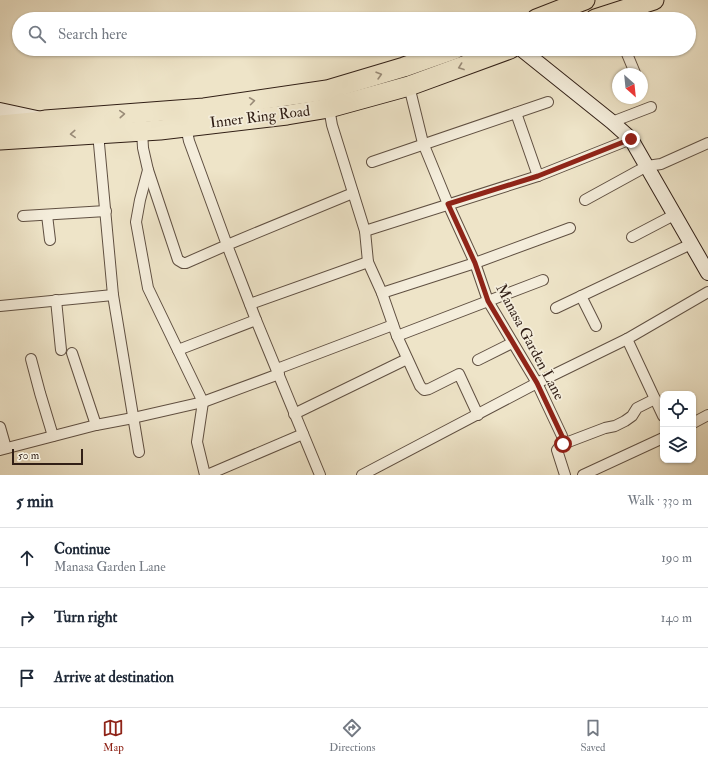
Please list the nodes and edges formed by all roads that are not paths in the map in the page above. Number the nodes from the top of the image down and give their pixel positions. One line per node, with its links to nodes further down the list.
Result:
1 (585, 0): 3 (highway)
2 (654, 0): 4 (highway)
3 (554, 12)
4 (620, 12)
5 (436, 56): 16 (highway, Inner Ring Road, one-way to 5)
6 (491, 56): 10 (highway, Inner Ring Road, one-way to 10)
7 (530, 56): 17 (street)
8 (628, 56): 9 (street)
9 (633, 68)
10 (409, 86): 13 (highway, Inner Ring Road); 24 (street, Manasa Garden Lane)
11 (548, 102): 15 (street)
12 (651, 107): 17 (street)
13 (329, 108): 19 (highway, Inner Ring Road); 30 (street)
14 (0, 110): 16 (street)
15 (516, 113): 24 (street); 29 (street)
16 (45, 120): 18 (highway, Inner Ring Road)
17 (612, 122): 22 (street)
18 (0, 125)
19 (186, 127): 20 (highway, Inner Ring Road); 42 (street)
20 (142, 131): 21 (highway, Inner Ring Road); 28 (street)
21 (98, 133): 23 (highway, Inner Ring Road, one-way to 23); 33 (street)
22 (631, 139): 27 (street); 29 (street)
23 (0, 140)
24 (424, 143): 26 (street); 32 (street, Manasa Garden Lane)
25 (708, 143): 27 (street)
26 (372, 162)
27 (647, 166): 31 (street); 35 (street)
28 (148, 170): 42 (street); 63 (street)
29 (538, 176): 32 (street)
30 (353, 193): 38 (street); 42 (street)
31 (585, 200)
32 (448, 204): 38 (street); 44 (street, Manasa Garden Lane)
33 (106, 211): 34 (street); 49 (street)
34 (47, 215): 36 (street); 40 (street)
35 (674, 215): 39 (street); 41 (street)
36 (23, 216)
37 (570, 228): 44 (street)
38 (365, 231): 43 (street)
39 (632, 237)
40 (50, 240)
41 (691, 244): 45 (street); 50 (street)
42 (227, 245): 53 (street)
43 (368, 262): 48 (street); 53 (street)
44 (475, 263): 48 (street); 52 (street, Manasa Garden Lane)
45 (708, 273)
46 (543, 280): 52 (street)
47 (708, 292): 60 (street)
48 (382, 293): 57 (street)
49 (113, 295): 51 (street); 76 (street)
50 (581, 296): 55 (street); 58 (street)
51 (56, 300): 54 (street); 62 (street)
52 (488, 301): 59 (street); 61 (street, Manasa Garden Lane)
53 (250, 304): 56 (street)
54 (0, 306)
55 (556, 308)
56 (256, 320): 63 (street); 68 (street)
57 (393, 325): 59 (street); 68 (street)
58 (596, 326)
59 (397, 336): 66 (street)
60 (627, 338): 69 (street); 70 (street)
61 (512, 343): 67 (street); 69 (street, Manasa Garden Lane)
62 (61, 350)
63 (178, 350): 71 (street)
64 (72, 353): 78 (street)
65 (31, 359): 81 (street)
66 (407, 359): 73 (street); 74 (street)
67 (478, 360)
68 (278, 371): 71 (street); 73 (street)
69 (537, 383): 74 (street); 83 (street, Manasa Garden Lane)
70 (655, 399): 72 (street); 83 (street)
71 (204, 402): 76 (street); 86 (street)
72 (660, 410)
73 (294, 414): 80 (street)
74 (478, 415): 88 (street)
75 (708, 415): 77 (street)
76 (133, 418): 78 (street); 85 (street)
77 (696, 421)
78 (96, 425): 81 (street)
79 (0, 427): 84 (street)
80 (303, 434): 86 (street); 87 (street)
81 (53, 436): 84 (street)
82 (660, 439): 90 (street)
83 (563, 444): 89 (street, Manasa Garden Lane)
84 (3, 449)
85 (139, 452)
86 (206, 475)
87 (320, 475)
88 (362, 475)
89 (565, 475)
90 (583, 475)

